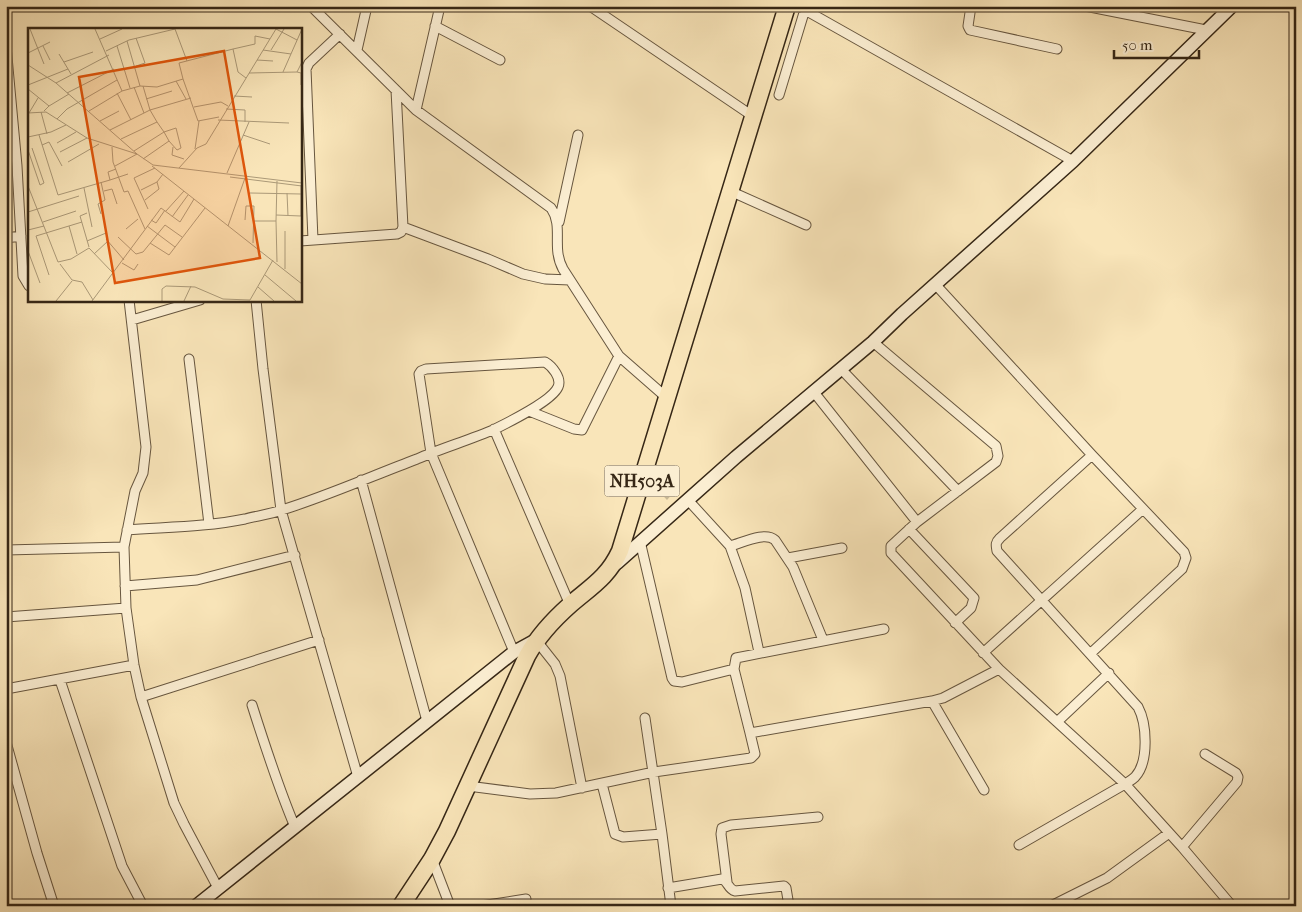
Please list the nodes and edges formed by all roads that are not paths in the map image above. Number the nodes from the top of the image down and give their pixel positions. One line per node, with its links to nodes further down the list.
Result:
1 (311, 6): 12 (street)
2 (367, 6): 15 (street)
3 (440, 6): 10 (street)
4 (590, 6): 20 (street)
5 (787, 6): 20 (highway, NH503A)
6 (971, 6): 14 (street)
7 (1085, 6): 11 (street)
8 (1232, 6): 11 (street)
9 (803, 8): 18 (street); 22 (street)
10 (436, 26): 16 (street); 19 (street)
11 (1206, 30): 22 (street)
12 (340, 34): 15 (street); 29 (street)
13 (6, 46): 27 (street)
14 (1057, 49)
15 (357, 50): 17 (street)
16 (500, 60)
17 (396, 90): 19 (street); 26 (street)
18 (779, 94)
19 (416, 110): 24 (street)
20 (754, 117): 23 (highway, NH503A)
21 (578, 135): 24 (street)
22 (1073, 161): 33 (street)
23 (730, 191): 25 (street); 43 (highway, NH503A)
24 (558, 225): 31 (street)
25 (806, 225)
26 (403, 228): 29 (street); 31 (street)
27 (21, 236): 28 (street); 32 (street)
28 (6, 238)
29 (313, 240): 30 (street)
30 (301, 241)
31 (570, 280): 39 (street)
32 (28, 284)
33 (935, 284): 38 (street); 47 (street)
34 (129, 301): 37 (street)
35 (197, 301): 37 (street)
36 (256, 301): 52 (street)
37 (132, 320): 56 (street)
38 (874, 342): 41 (street); 49 (street)
39 (619, 356): 43 (street); 44 (street)
40 (189, 358): 54 (street)
41 (841, 370): 42 (street); 49 (street)
42 (813, 391): 50 (street); 53 (street)
43 (667, 398): 64 (highway, NH503A)
44 (528, 411): 45 (street); 46 (street)
45 (494, 429): 46 (street); 67 (street)
46 (431, 453): 48 (street); 75 (street)
47 (1092, 455): 51 (street); 66 (street)
48 (361, 480): 52 (street); 89 (street)
49 (958, 490): 53 (street)
50 (688, 500): 57 (street); 58 (street)
51 (1143, 509): 66 (street); 78 (street)
52 (281, 510): 54 (street); 62 (street)
53 (917, 522): 55 (street)
54 (209, 524): 56 (street)
55 (909, 529): 70 (street); 70 (street)
56 (127, 530): 59 (street)
57 (640, 542): 64 (street); 80 (street)
58 (730, 546): 63 (street); 76 (street)
59 (124, 547): 61 (street); 65 (street)
60 (842, 548): 63 (street)
61 (6, 550)
62 (294, 555): 65 (street); 72 (street)
63 (788, 558): 74 (street)
64 (613, 566): 67 (highway, NH503A)
65 (125, 586): 68 (street)
66 (1042, 600): 77 (street); 78 (street)
67 (570, 604): 73 (highway, NH503A)
68 (126, 608): 69 (street); 79 (street)
69 (6, 617)
70 (955, 623): 77 (street)
71 (884, 629): 74 (street)
72 (319, 640): 85 (street); 95 (street)
73 (536, 640): 75 (street); 98 (highway, NH503A); 99 (street)
74 (823, 640): 76 (street)
75 (514, 652): 89 (street)
76 (759, 652): 80 (street)
77 (983, 653): 81 (street)
78 (1091, 653): 82 (street)
79 (134, 665): 83 (street); 85 (street)
80 (734, 669): 91 (street)
81 (999, 669): 86 (street); 90 (street)
82 (1109, 674): 90 (street); 97 (street)
83 (60, 680): 84 (street); 113 (street)
84 (6, 689)
85 (141, 697): 109 (street)
86 (932, 701): 91 (street); 100 (street)
87 (252, 704): 102 (street)
88 (645, 718): 94 (street)
89 (427, 721): 95 (street)
90 (1057, 722): 97 (street)
91 (750, 733): 94 (street)
92 (6, 742): 112 (street)
93 (1205, 754): 106 (street)
94 (654, 772): 96 (street); 104 (street)
95 (358, 777): 102 (street)
96 (602, 784): 99 (street); 104 (street)
97 (1125, 784): 103 (street); 105 (street)
98 (468, 786): 99 (street); 107 (highway, NH503A)
99 (582, 788)
100 (984, 790)
101 (818, 817): 108 (street)
102 (295, 827): 109 (street)
103 (1169, 833): 106 (street); 120 (street)
104 (662, 834): 110 (street)
105 (1019, 845)
106 (1182, 847): 121 (street)
107 (432, 859): 115 (highway, NH503A); 116 (street)
108 (727, 882): 110 (street); 119 (street)
109 (218, 888): 114 (street)
110 (668, 888): 118 (street)
111 (526, 899): 117 (street)
112 (54, 906)
113 (143, 906)
114 (196, 906)
115 (401, 906)
116 (450, 906)
117 (481, 906)
118 (671, 906)
119 (789, 906)
120 (1051, 906)
121 (1232, 906)

